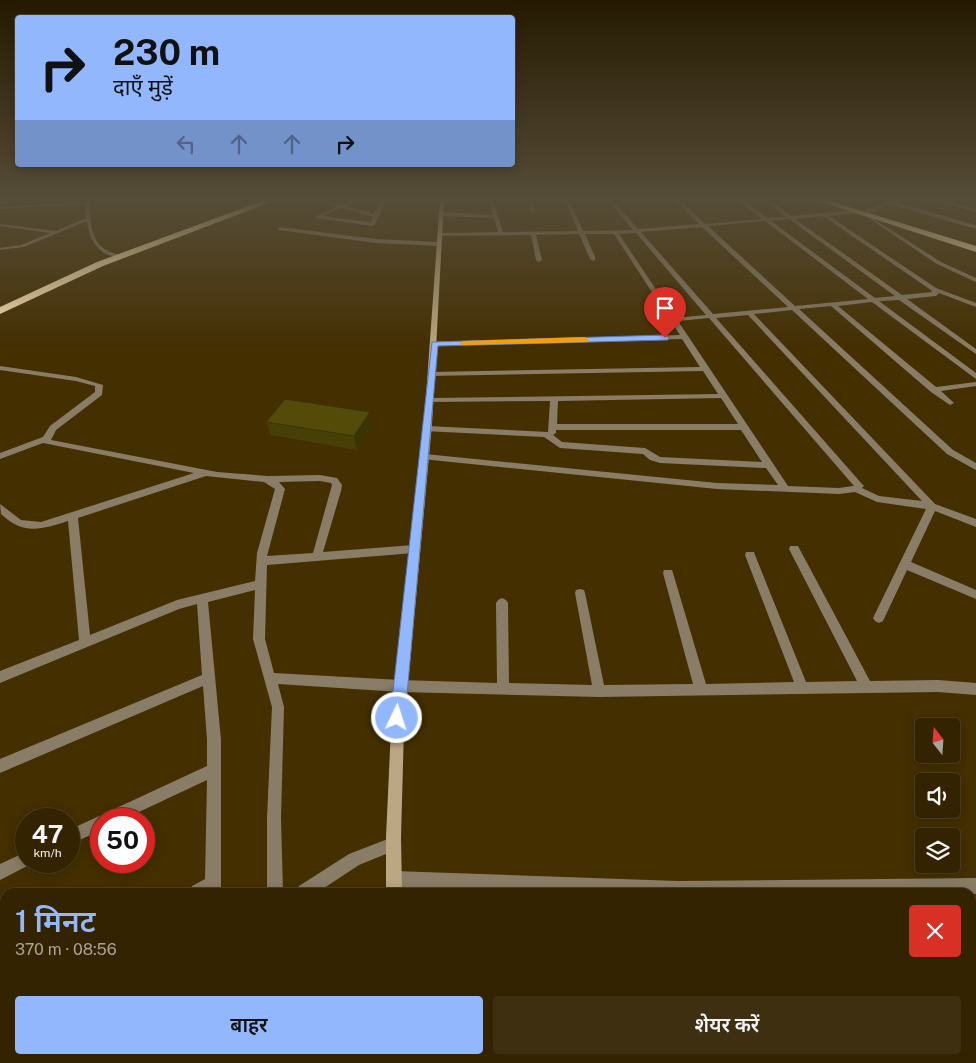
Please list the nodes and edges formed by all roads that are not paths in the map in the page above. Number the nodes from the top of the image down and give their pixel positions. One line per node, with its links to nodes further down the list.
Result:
1 (104, 250): 13 (lane)
2 (135, 250): 13 (highway)
3 (439, 250): 28 (main road)
4 (537, 250): 15 (street)
5 (589, 250): 14 (street)
6 (626, 250): 26 (street)
7 (653, 250): 25 (street)
8 (730, 250): 22 (street)
9 (805, 250): 19 (street)
10 (835, 250): 18 (street)
11 (875, 250): 17 (street)
12 (918, 250): 16 (street)
13 (117, 256): 23 (highway)
14 (593, 259)
15 (539, 260)
16 (976, 280)
17 (934, 290): 18 (street); 21 (street)
18 (901, 298): 19 (street); 29 (street)
19 (874, 301): 20 (street); 33 (street)
20 (833, 305): 22 (street); 35 (street)
21 (976, 305)
22 (794, 309): 24 (street); 48 (street)
23 (0, 310)
24 (750, 313): 25 (street); 53 (street)
25 (711, 317): 26 (street); 52 (street)
26 (672, 320): 27 (street)
27 (684, 337): 28 (street); 31 (street)
28 (434, 344): 32 (main road)
29 (976, 352)
30 (0, 368): 44 (street)
31 (705, 369): 32 (street); 36 (street)
32 (432, 374): 37 (main road)
33 (976, 377)
34 (976, 384): 35 (street)
35 (934, 390): 39 (street)
36 (723, 396): 38 (street); 41 (street)
37 (430, 400): 38 (street); 42 (main road)
38 (554, 400): 40 (street)
39 (950, 403)
40 (552, 427): 41 (street); 43 (street)
41 (744, 428): 47 (street)
42 (427, 429): 43 (street); 46 (main road)
43 (552, 437): 47 (street)
44 (46, 439): 45 (street); 49 (street)
45 (0, 456)
46 (425, 458): 51 (street); 57 (main road)
47 (769, 465): 51 (street)
48 (976, 467)
49 (206, 473): 50 (street); 55 (street)
50 (266, 480): 60 (street); 61 (street)
51 (785, 489): 52 (street)
52 (856, 489): 53 (street)
53 (932, 506): 56 (street); 62 (street)
54 (0, 507): 55 (street)
55 (73, 517): 70 (street)
56 (976, 523)
57 (414, 549): 60 (street); 74 (main road)
58 (794, 549): 75 (street)
59 (750, 555): 77 (street)
60 (317, 556): 61 (street)
61 (261, 561): 64 (street)
62 (905, 564): 66 (street); 69 (street)
63 (668, 573): 79 (street)
64 (260, 584): 67 (street); 73 (street)
65 (580, 593): 80 (street)
66 (976, 595)
67 (202, 598): 70 (street); 72 (street)
68 (502, 603): 76 (street)
69 (879, 618)
70 (86, 642): 71 (street)
71 (0, 677)
72 (209, 678): 81 (street); 82 (street)
73 (271, 678): 74 (street); 90 (street)
74 (400, 686): 76 (street); 84 (main road)
75 (866, 687): 77 (street); 78 (street)
76 (503, 688): 80 (street)
77 (802, 688): 79 (street)
78 (976, 688)
79 (701, 689): 80 (street)
80 (599, 691)
81 (0, 766)
82 (214, 770): 83 (street); 89 (street)
83 (131, 808)
84 (393, 844): 87 (main road); 91 (street)
85 (15, 864): 86 (street)
86 (0, 872)
87 (394, 886): 92 (street)
88 (976, 886): 93 (street)
89 (213, 888)
90 (275, 888)
91 (311, 888)
92 (508, 888)
93 (857, 888)

